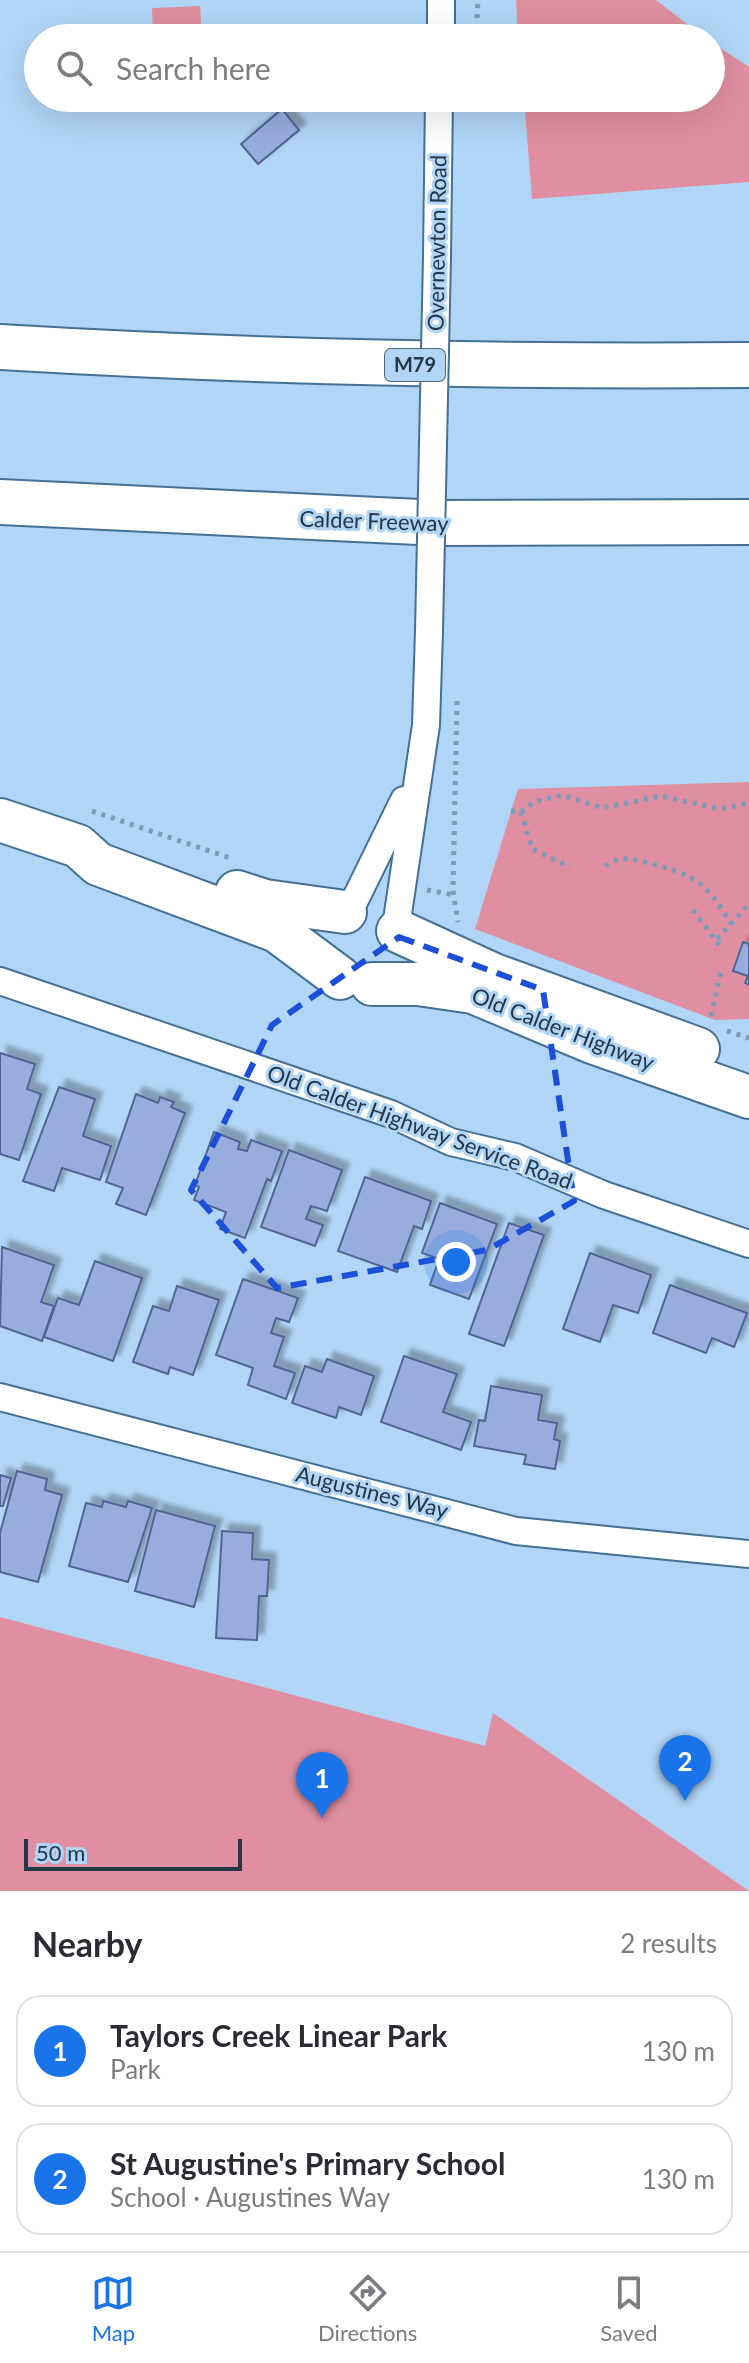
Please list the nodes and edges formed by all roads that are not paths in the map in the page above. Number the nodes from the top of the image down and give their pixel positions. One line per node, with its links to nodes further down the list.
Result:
1 (441, 0): 2 (street)
2 (441, 24)
3 (439, 112): 8 (street, Overnewton Road, bridge)
4 (0, 346): 5 (highway, M79)
5 (749, 365)
6 (0, 502): 7 (highway, Calder Freeway)
7 (749, 522)
8 (417, 771): 11 (street, Overnewton Road); 12 (street, Overnewton Road)
9 (0, 820): 10 (main road)
10 (80, 827): 11 (main road); 14 (main road)
11 (348, 911): 12 (main road); 14 (main road)
12 (397, 929): 14 (main road); 15 (main road, Old Calder Highway)
13 (0, 981): 17 (street, Old Calder Highway Service Road)
14 (356, 981): 16 (main road, Old Calder Highway)
15 (749, 1066)
16 (749, 1097)
17 (749, 1244)
18 (0, 1397): 19 (street, Augustines Way)
19 (749, 1554)

